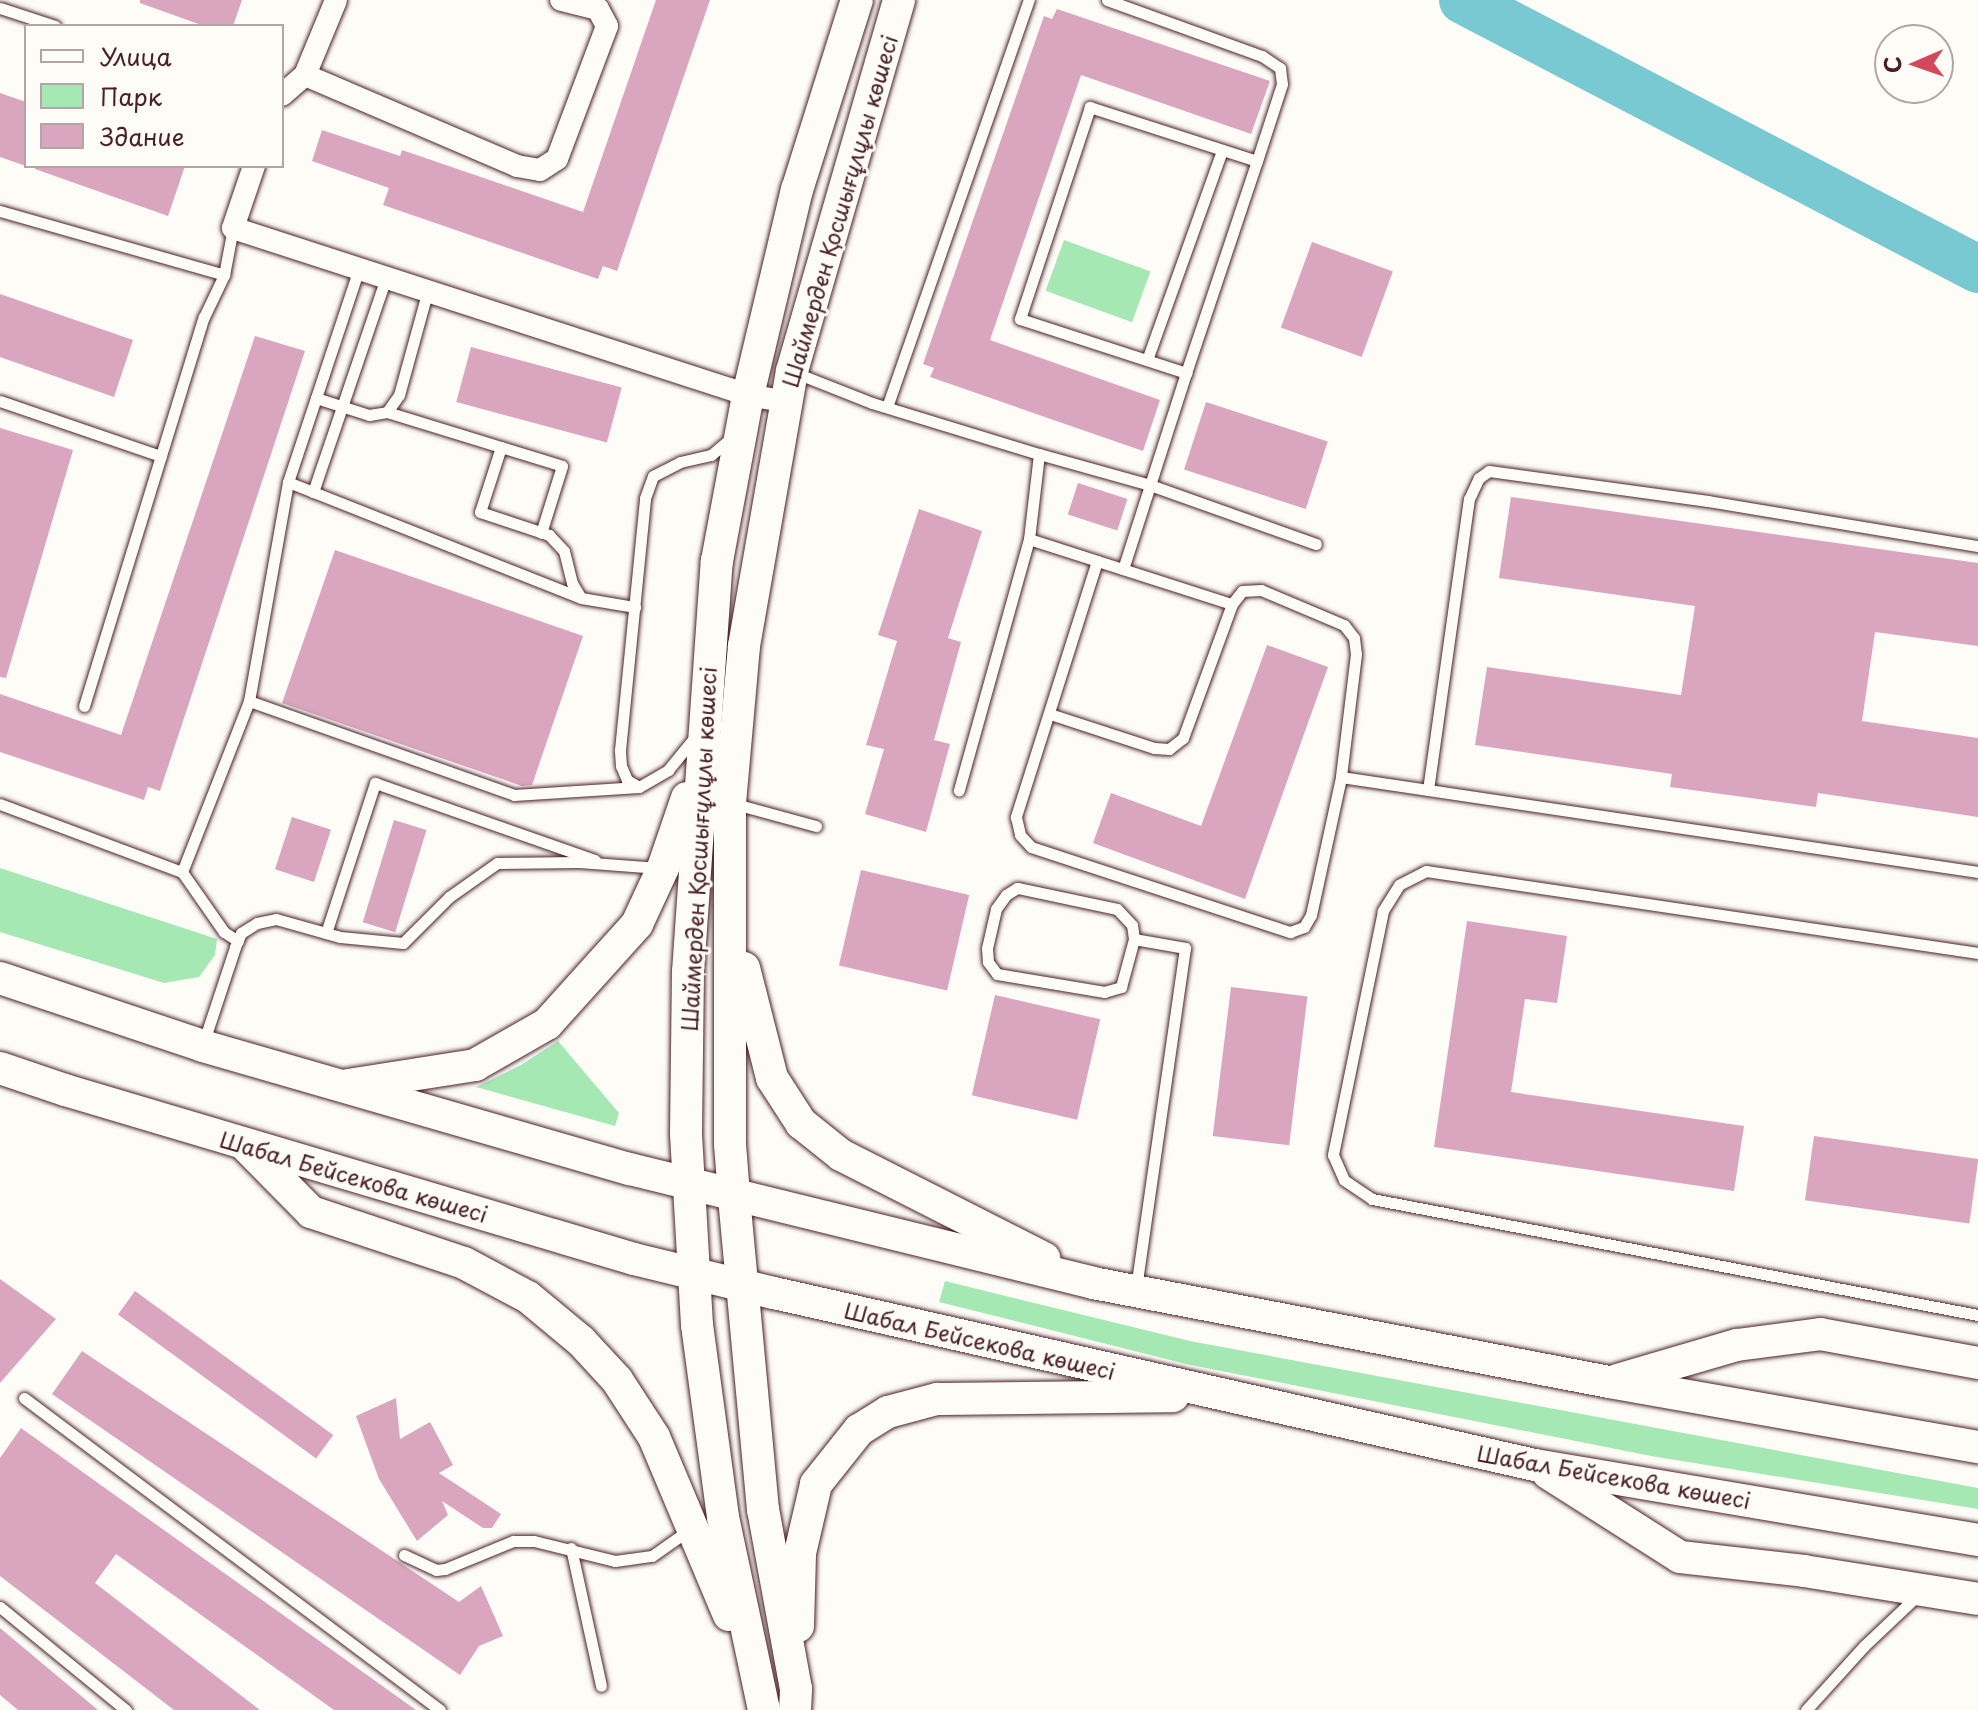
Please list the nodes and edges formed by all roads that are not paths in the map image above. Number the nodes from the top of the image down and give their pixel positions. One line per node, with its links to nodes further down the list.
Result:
1 (336, 0): 9 (street)
2 (561, 0): 9 (street)
3 (857, 0): 23 (main road, Шаймерден Қосшығұлұлы көшесі)
4 (899, 0): 22 (main road, Шаймерден Қосшығұлұлы көшесі)
5 (1029, 0): 27 (lane)
6 (1107, 0): 12 (lane)
7 (0, 8): 8 (lane)
8 (49, 24)
9 (305, 75): 10 (street)
10 (284, 93)
11 (1222, 150): 12 (lane); 20 (lane); 20 (lane)
12 (1257, 161): 21 (lane)
13 (253, 168): 15 (street)
14 (0, 211): 17 (lane)
15 (233, 228): 16 (street); 17 (lane)
16 (359, 268): 18 (street); 24 (lane)
17 (224, 275): 32 (lane)
18 (386, 276): 19 (street); 26 (lane)
19 (428, 289): 23 (street); 28 (lane)
20 (1147, 360): 21 (lane)
21 (1186, 373): 34 (lane)
22 (789, 386): 23 (street); 27 (lane); 54 (main road, Шаймерден Қосшығұлұлы көшесі)
23 (748, 395): 29 (main road, Шаймерден Қосшығұлұлы көшесі)
24 (316, 398): 26 (lane); 33 (lane)
25 (0, 401): 32 (lane)
26 (342, 406): 28 (lane); 35 (lane)
27 (887, 407): 31 (lane)
28 (387, 412): 30 (lane)
29 (741, 430): 44 (lane); 48 (main road, Шаймерден Қосшығұлұлы көшесі)
30 (501, 447): 36 (lane); 36 (lane)
31 (1039, 454): 34 (lane); 37 (lane)
32 (161, 456): 46 (lane)
33 (288, 482): 35 (lane); 45 (lane)
34 (1150, 485): 38 (lane); 41 (lane)
35 (313, 492): 42 (lane)
36 (541, 533): 42 (lane)
37 (1029, 539): 40 (lane); 52 (lane)
38 (1316, 544)
39 (1978, 546): 53 (lane)
40 (1097, 561): 41 (lane); 47 (lane)
41 (1123, 569): 43 (lane)
42 (581, 598): 44 (lane)
43 (1232, 604): 47 (lane); 50 (lane)
44 (635, 607): 51 (lane)
45 (249, 701): 51 (lane); 59 (lane)
46 (84, 706)
47 (1050, 714): 50 (lane)
48 (703, 727): 49 (main road, Шаймерден Қосшығұлұлы көшесі); 51 (lane)
49 (700, 761): 58 (main road); 71 (main road, Шаймерден Қосшығұлұлы көшесі)
50 (1341, 777): 53 (lane)
51 (639, 787)
52 (959, 790)
53 (1428, 790): 60 (lane)
54 (730, 803): 56 (lane); 61 (main road, Шаймерден Қосшығұлұлы көшесі)
55 (0, 804): 59 (lane)
56 (816, 826)
57 (609, 864): 58 (lane); 62 (lane); 62 (lane)
58 (663, 868): 69 (main road)
59 (182, 872): 64 (lane)
60 (1978, 872)
61 (732, 923): 72 (main road, Шаймерден Қосшығұлұлы көшесі); 74 (main road)
62 (326, 933): 64 (lane)
63 (1134, 939): 63 (lane); 76 (lane)
64 (238, 941): 67 (lane)
65 (1978, 953): 77 (lane)
66 (0, 978): 67 (main road)
67 (203, 1046): 69 (main road)
68 (0, 1068): 70 (main road, Шабал Бейсекова көшесі)
69 (338, 1086): 71 (main road)
70 (244, 1144): 73 (main road, Шабал Бейсекова көшесі); 84 (main road)
71 (689, 1184): 72 (main road); 73 (main road, Шаймерден Қосшығұлұлы көшесі)
72 (734, 1195): 74 (main road); 75 (main road, Шаймерден Қосшығұлұлы көшесі)
73 (694, 1273): 75 (main road, Шабал Бейсекова көшесі); 93 (main road, Шаймерден Қосшығұлұлы көшесі)
74 (1093, 1283): 76 (main road)
75 (740, 1285): 80 (main road, Шабал Бейсекова көшесі); 92 (main road, Шаймерден Қосшығұлұлы көшесі)
76 (1135, 1293): 79 (main road)
77 (1978, 1315)
78 (1978, 1363): 79 (main road)
79 (1609, 1382): 82 (main road)
80 (1227, 1395): 83 (main road, Шабал Бейсекова көшесі); 92 (main road)
81 (24, 1398): 95 (lane)
82 (1978, 1447)
83 (1535, 1465): 85 (main road, Шабал Бейсекова көшесі); 88 (main road)
84 (693, 1527): 86 (lane); 93 (main road)
85 (1978, 1540)
86 (571, 1548): 87 (lane); 91 (lane)
87 (404, 1555)
88 (1926, 1589): 89 (main road); 96 (lane)
89 (1978, 1599)
90 (0, 1607): 94 (lane)
91 (601, 1686)
92 (795, 1699)
93 (762, 1701)
94 (126, 1710)
95 (440, 1710)
96 (1806, 1710)

